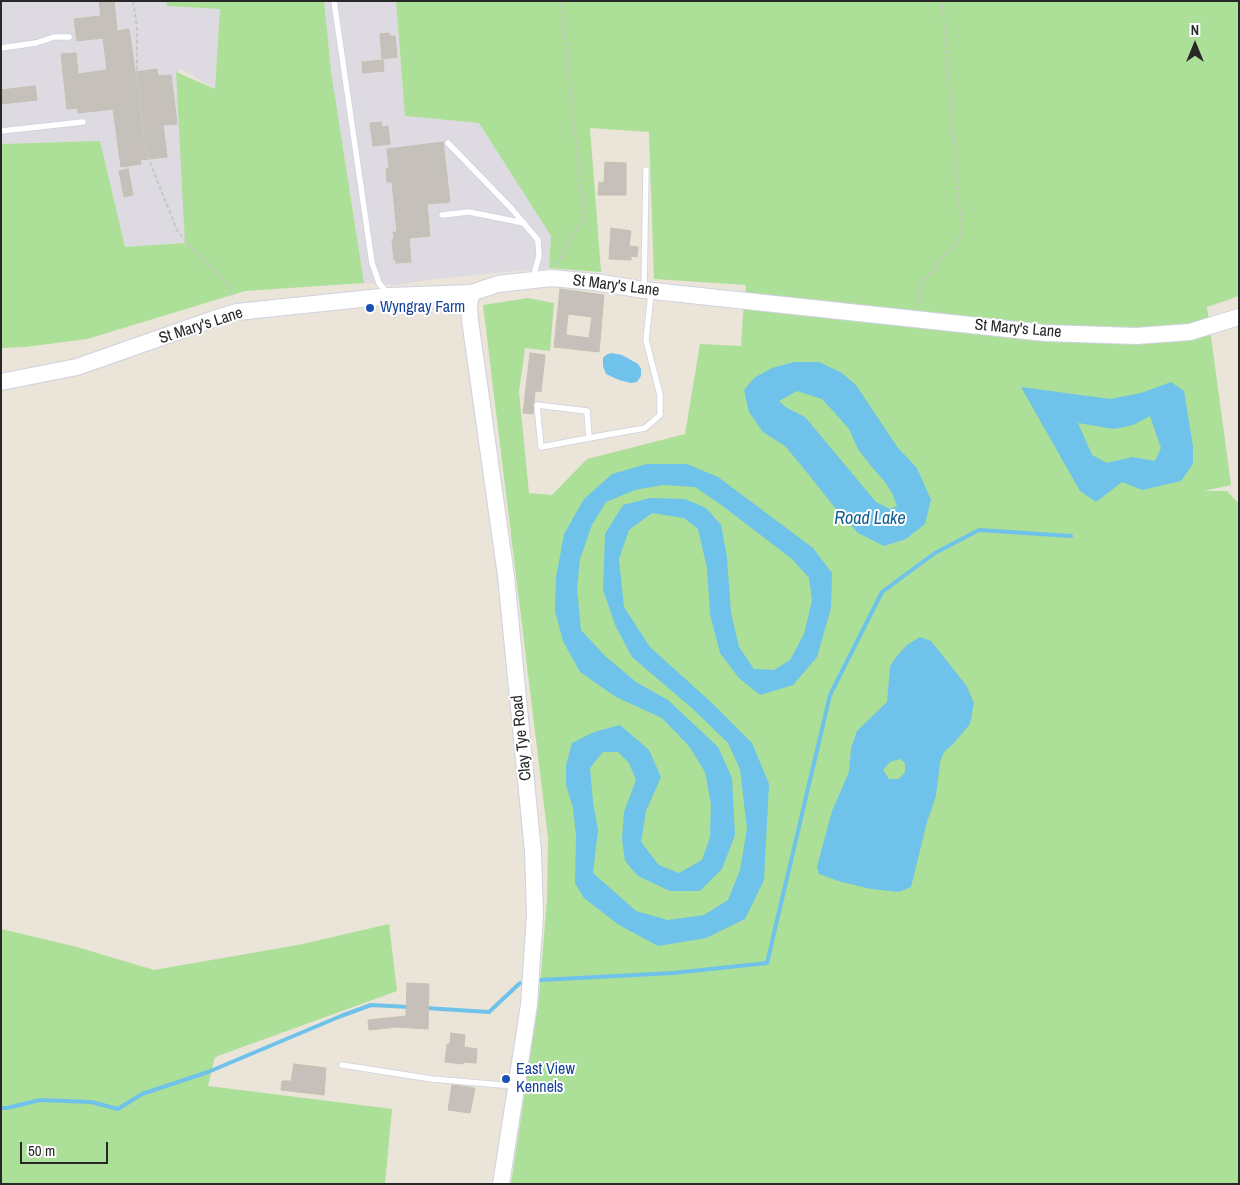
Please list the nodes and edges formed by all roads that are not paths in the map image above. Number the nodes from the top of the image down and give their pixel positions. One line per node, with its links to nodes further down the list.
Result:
1 (334, 1): 13 (lane)
2 (70, 37): 3 (lane)
3 (1, 48)
4 (83, 122): 5 (lane)
5 (1, 131)
6 (448, 143): 9 (lane)
7 (646, 170): 11 (lane)
8 (442, 215): 9 (lane)
9 (524, 223): 10 (lane)
10 (532, 280): 11 (main road, St Mary's Lane); 12 (main road, St Mary's Lane)
11 (648, 290): 14 (main road, St Mary's Lane); 16 (lane)
12 (471, 293): 13 (main road, St Mary's Lane); 18 (main road, Clay Tye Road)
13 (390, 296): 15 (main road, St Mary's Lane)
14 (1239, 317)
15 (1, 382)
16 (589, 438): 16 (lane)
17 (342, 1065): 18 (lane)
18 (516, 1086): 19 (main road, Clay Tye Road)
19 (501, 1184)

